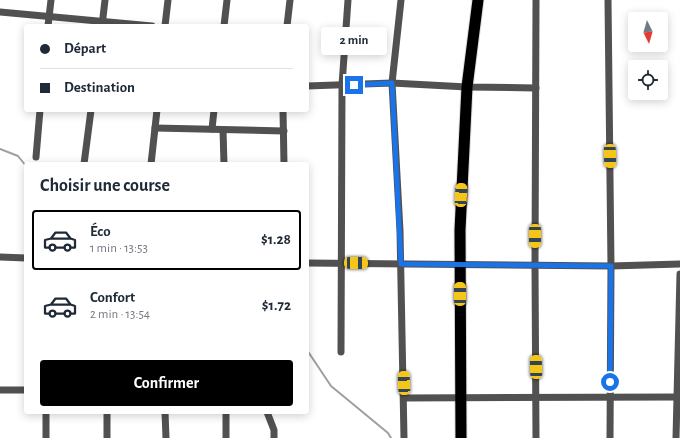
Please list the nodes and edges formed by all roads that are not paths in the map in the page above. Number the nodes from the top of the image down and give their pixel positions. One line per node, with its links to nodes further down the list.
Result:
1 (51, 0): 12 (street)
2 (105, 0): 13 (street)
3 (168, 0): 16 (street)
4 (227, 0): 17 (street)
5 (290, 0): 18 (street)
6 (348, 0): 20 (street)
7 (402, 0): 19 (street)
8 (478, 0): 22 (highway)
9 (536, 0): 23 (street)
10 (608, 0): 46 (street)
11 (0, 12): 12 (street)
12 (49, 16): 13 (street); 14 (street)
13 (102, 23): 15 (street)
14 (48, 24)
15 (119, 24)
16 (165, 24)
17 (224, 24)
18 (287, 24)
19 (392, 83): 20 (street); 22 (street); 42 (street)
20 (342, 85): 21 (street); 41 (street)
21 (309, 86)
22 (467, 87): 23 (street); 44 (highway)
23 (536, 88): 45 (street)
24 (40, 112): 33 (street)
25 (91, 112): 34 (street)
26 (157, 112): 29 (street)
27 (214, 112): 30 (street)
28 (283, 112): 32 (street)
29 (155, 128): 30 (street); 35 (street)
30 (212, 129): 31 (street)
31 (223, 130): 32 (street); 36 (street)
32 (284, 131): 37 (street)
33 (36, 157)
34 (84, 162)
35 (151, 162)
36 (224, 162)
37 (284, 162)
38 (0, 257): 39 (street)
39 (24, 258)
40 (309, 263): 41 (street)
41 (341, 263): 42 (street); 48 (street)
42 (401, 264): 44 (street); 55 (street)
43 (680, 264): 46 (street)
44 (460, 265): 45 (street); 51 (highway)
45 (535, 265): 46 (street); 52 (street)
46 (611, 266): 53 (street)
47 (680, 274): 54 (street)
48 (341, 352)
49 (0, 390): 50 (street)
50 (24, 390)
51 (460, 396): 52 (street); 55 (street); 67 (highway)
52 (536, 396): 53 (street); 68 (street)
53 (610, 397): 54 (street); 69 (street)
54 (678, 397): 70 (street)
55 (404, 398): 66 (street)
56 (46, 414): 61 (street)
57 (107, 414): 62 (street)
58 (165, 414): 63 (street)
59 (226, 414): 64 (street)
60 (268, 414): 65 (street)
61 (46, 438)
62 (107, 438)
63 (166, 438)
64 (226, 438)
65 (274, 438)
66 (404, 438)
67 (461, 438)
68 (536, 438)
69 (610, 438)
70 (676, 438)

